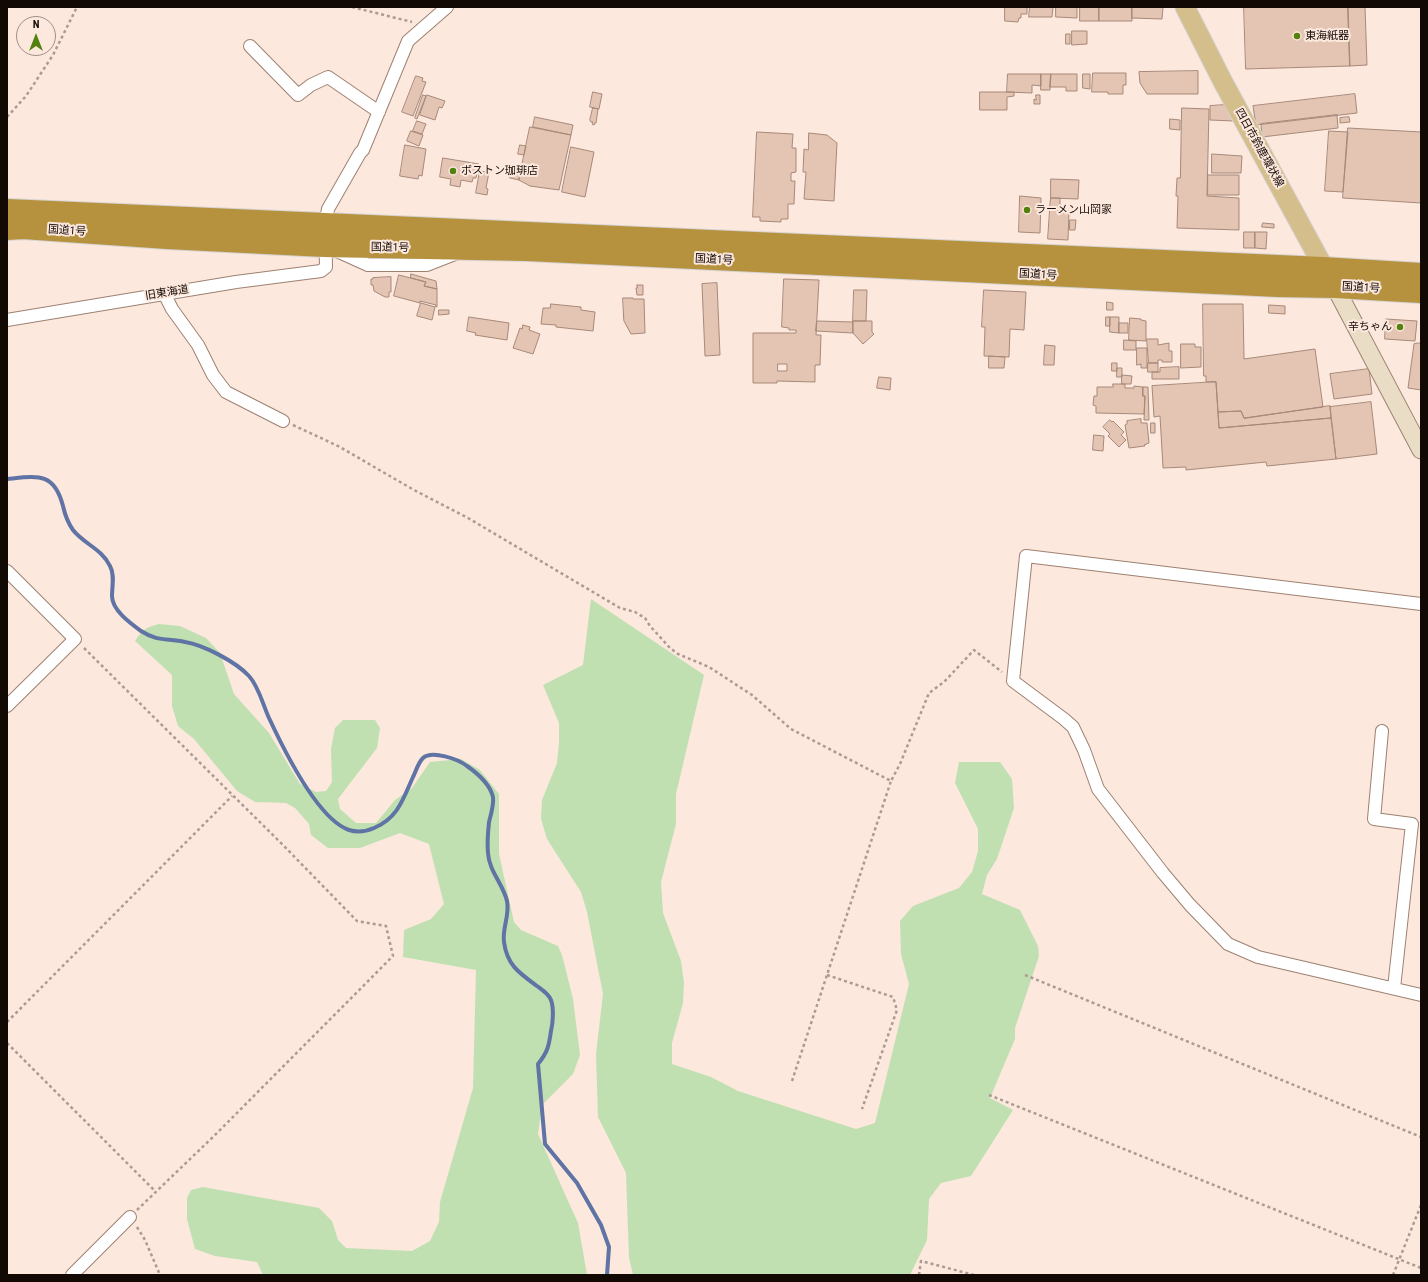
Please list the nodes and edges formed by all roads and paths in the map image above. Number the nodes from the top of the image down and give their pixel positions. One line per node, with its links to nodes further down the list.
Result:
1 (352, 7): 5 (path)
2 (447, 7): 5 (street)
3 (1185, 7): 15 (main road, 四日市鈴鹿環状線)
4 (75, 8): 8 (path)
5 (426, 26): 7 (street)
6 (250, 46): 7 (street)
7 (379, 112): 11 (street)
8 (7, 117)
9 (7, 210): 11 (highway, 国道1号)
10 (7, 228): 11 (highway, 国道1号)
11 (325, 246): 12 (highway, 国道1号); 12 (street); 13 (highway, 国道1号); 19 (street, 旧東海道)
12 (466, 250): 13 (highway, 国道1号)
13 (771, 254): 14 (highway, 国道1号)
14 (1090, 268): 15 (highway, 国道1号); 17 (highway, 国道1号)
15 (1323, 268): 16 (highway, 国道1号); 17 (main road, 四日市鈴鹿環状線)
16 (1421, 274)
17 (1335, 287): 18 (highway, 国道1号); 22 (street)
18 (1421, 292)
19 (164, 293): 20 (street, 旧東海道); 21 (street)
20 (7, 320)
21 (284, 421): 29 (path)
22 (1421, 450)
23 (7, 571): 25 (street)
24 (1421, 604): 26 (street)
25 (75, 639): 27 (street); 30 (path)
26 (1013, 680): 29 (path); 33 (street)
27 (7, 706)
28 (1382, 731): 33 (street)
29 (892, 780): 31 (path)
30 (232, 796): 35 (path); 41 (path)
31 (827, 975): 37 (path); 39 (path)
32 (1025, 975): 40 (path)
33 (1394, 988): 34 (street)
34 (1421, 995)
35 (7, 1022)
36 (7, 1044): 41 (path)
37 (792, 1081)
38 (989, 1096): 44 (path)
39 (862, 1109)
40 (1421, 1137)
41 (155, 1192): 43 (path)
42 (1421, 1205): 44 (path)
43 (130, 1217): 46 (street); 47 (path)
44 (1399, 1259): 45 (path); 50 (path)
45 (1421, 1268)
46 (72, 1275)
47 (160, 1275)
48 (919, 1275): 49 (path)
49 (974, 1275)
50 (1393, 1275)

